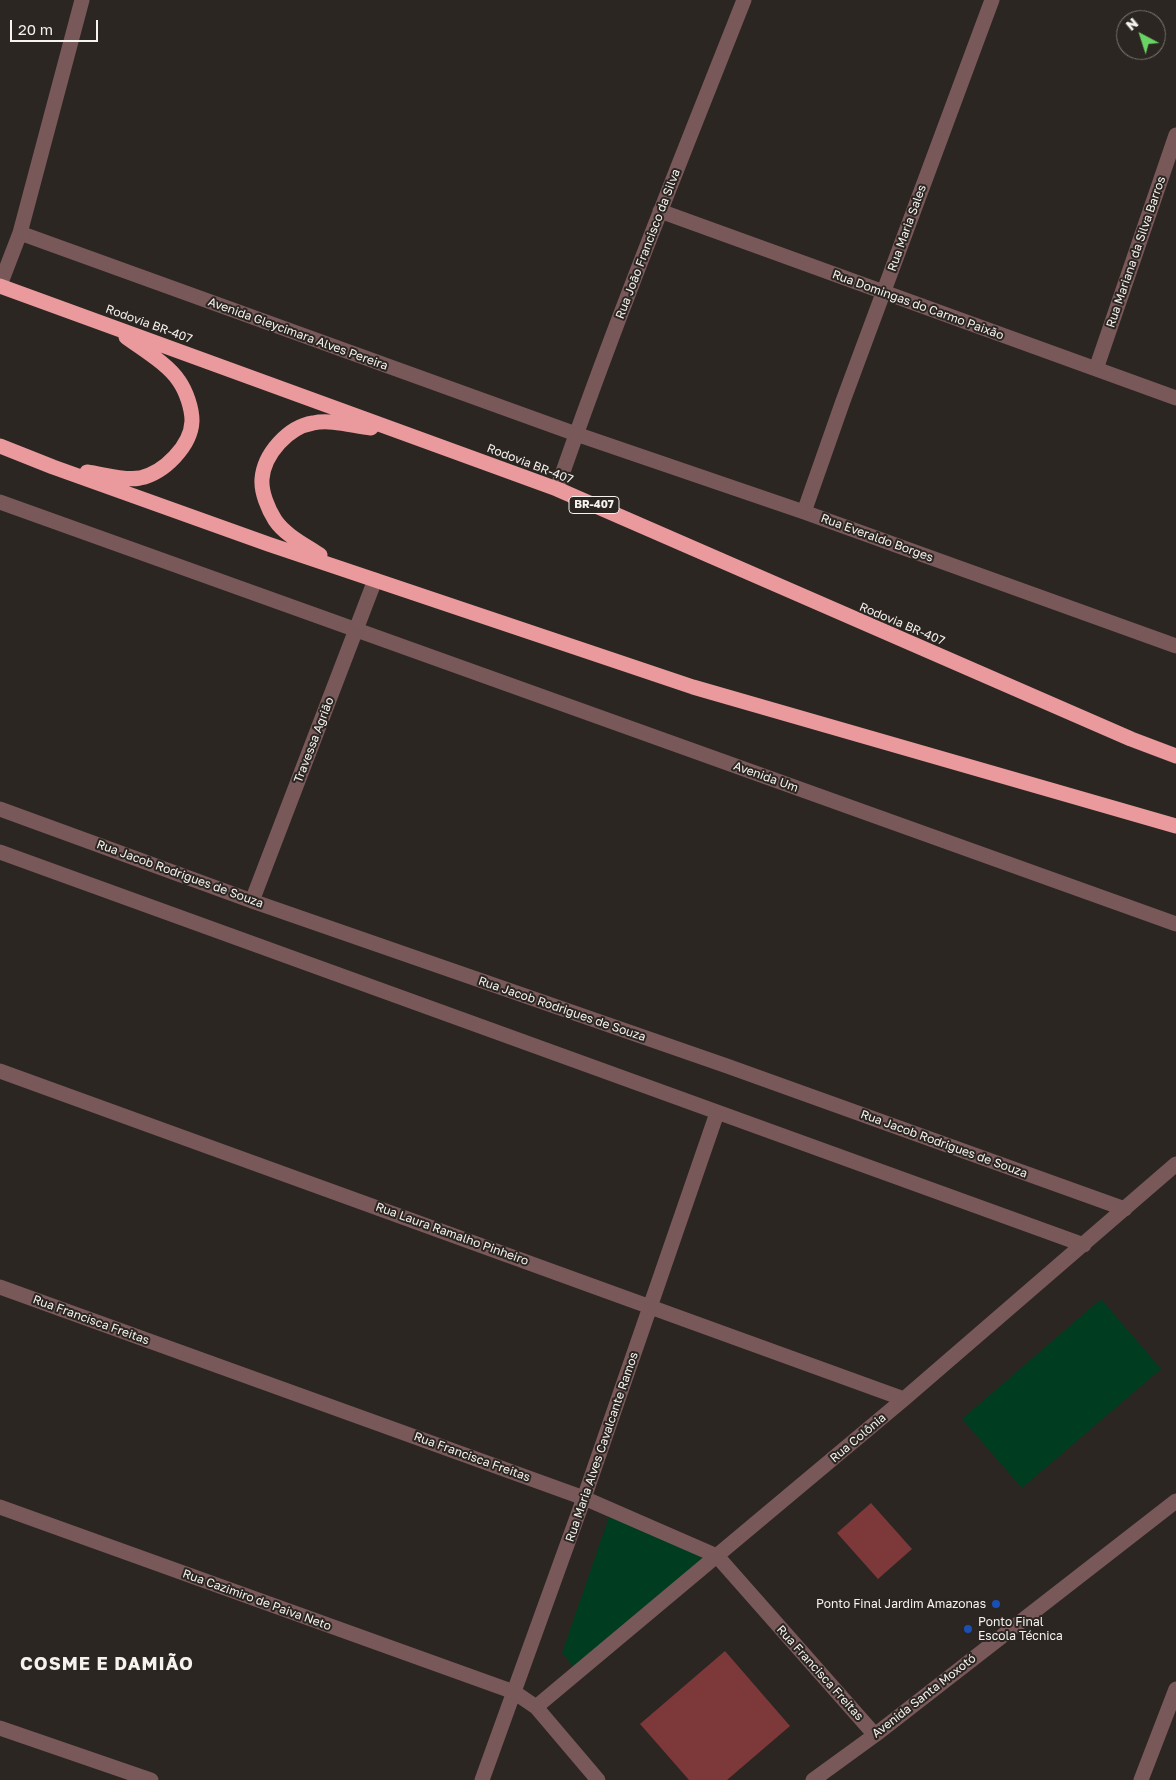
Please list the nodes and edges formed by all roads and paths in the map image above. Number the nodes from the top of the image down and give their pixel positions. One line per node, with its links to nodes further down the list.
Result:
1 (82, 0): 6 (street)
2 (744, 0): 5 (street, Rua João Francisco da Silva)
3 (992, 0): 8 (street, Rua Maria Sales)
4 (1176, 135): 10 (street, Rua Mariana da Silva Barros)
5 (660, 212): 8 (street, Rua Domingas do Carmo Paixão); 13 (street, Rua João Francisco da Silva)
6 (20, 233): 7 (street); 13 (street, Avenida Gleycimara Alves Pereira)
7 (0, 286): 9 (highway, Rodovia BR-407 / BR-407)
8 (883, 293): 10 (street, Rua Domingas do Carmo Paixão); 18 (street, Rua Maria Sales)
9 (113, 327): 12 (highway, Rodovia BR-407 / BR-407); 15 (highway)
10 (1096, 369): 11 (street, Rua Domingas do Carmo Paixão)
11 (1176, 398)
12 (400, 432): 16 (highway, Rodovia BR-407 / BR-407); 19 (highway)
13 (576, 434): 16 (street, Rua João Francisco da Silva); 18 (street, Rua Everaldo Borges)
14 (0, 446): 15 (highway)
15 (53, 467): 19 (highway)
16 (557, 489): 23 (highway, Rodovia BR-407 / BR-407)
17 (0, 502): 21 (street, Avenida Um)
18 (804, 512): 22 (street, Rua Everaldo Borges)
19 (341, 568): 20 (highway)
20 (375, 580): 21 (street, Travessa Agrião); 25 (highway)
21 (356, 630): 27 (street, Travessa Agrião); 28 (street, Avenida Um)
22 (1176, 646)
23 (1176, 756)
24 (0, 808): 27 (street, Rua Jacob Rodrigues de Souza)
25 (1176, 826)
26 (0, 852): 30 (street)
27 (252, 901): 32 (street, Rua Jacob Rodrigues de Souza)
28 (1176, 924)
29 (0, 1071): 35 (street, Rua Laura Ramalho Pinheiro)
30 (717, 1113): 33 (street); 35 (street, Rua Maria Alves Cavalcante Ramos)
31 (1176, 1164): 32 (street, Rua Colônia)
32 (1125, 1209): 33 (street, Rua Colônia)
33 (1084, 1245): 36 (street, Rua Colônia)
34 (0, 1287): 37 (street, Rua Francisca Freitas)
35 (651, 1306): 36 (street, Rua Laura Ramalho Pinheiro); 37 (street, Rua Maria Alves Cavalcante Ramos)
36 (904, 1399): 40 (street, Rua Colônia)
37 (584, 1498): 40 (street, Rua Francisca Freitas); 41 (street, Rua Maria Alves Cavalcante Ramos)
38 (1176, 1501): 45 (street, Avenida Santa Moxotó)
39 (0, 1507): 41 (street, Rua Cazimiro de Paiva Neto)
40 (717, 1556): 43 (street, Rua Colônia); 45 (street, Rua Francisca Freitas)
41 (514, 1692): 43 (street, Rua Cazimiro de Paiva Neto); 47 (street, Rua Maria Alves Cavalcante Ramos)
42 (1174, 1698): 50 (street)
43 (536, 1707): 48 (street, Rua Cazimiro de Paiva Neto)
44 (0, 1728): 46 (street)
45 (875, 1735): 49 (street, Avenida Santa Moxotó)
46 (151, 1780)
47 (482, 1780)
48 (598, 1780)
49 (813, 1780)
50 (1141, 1780)

